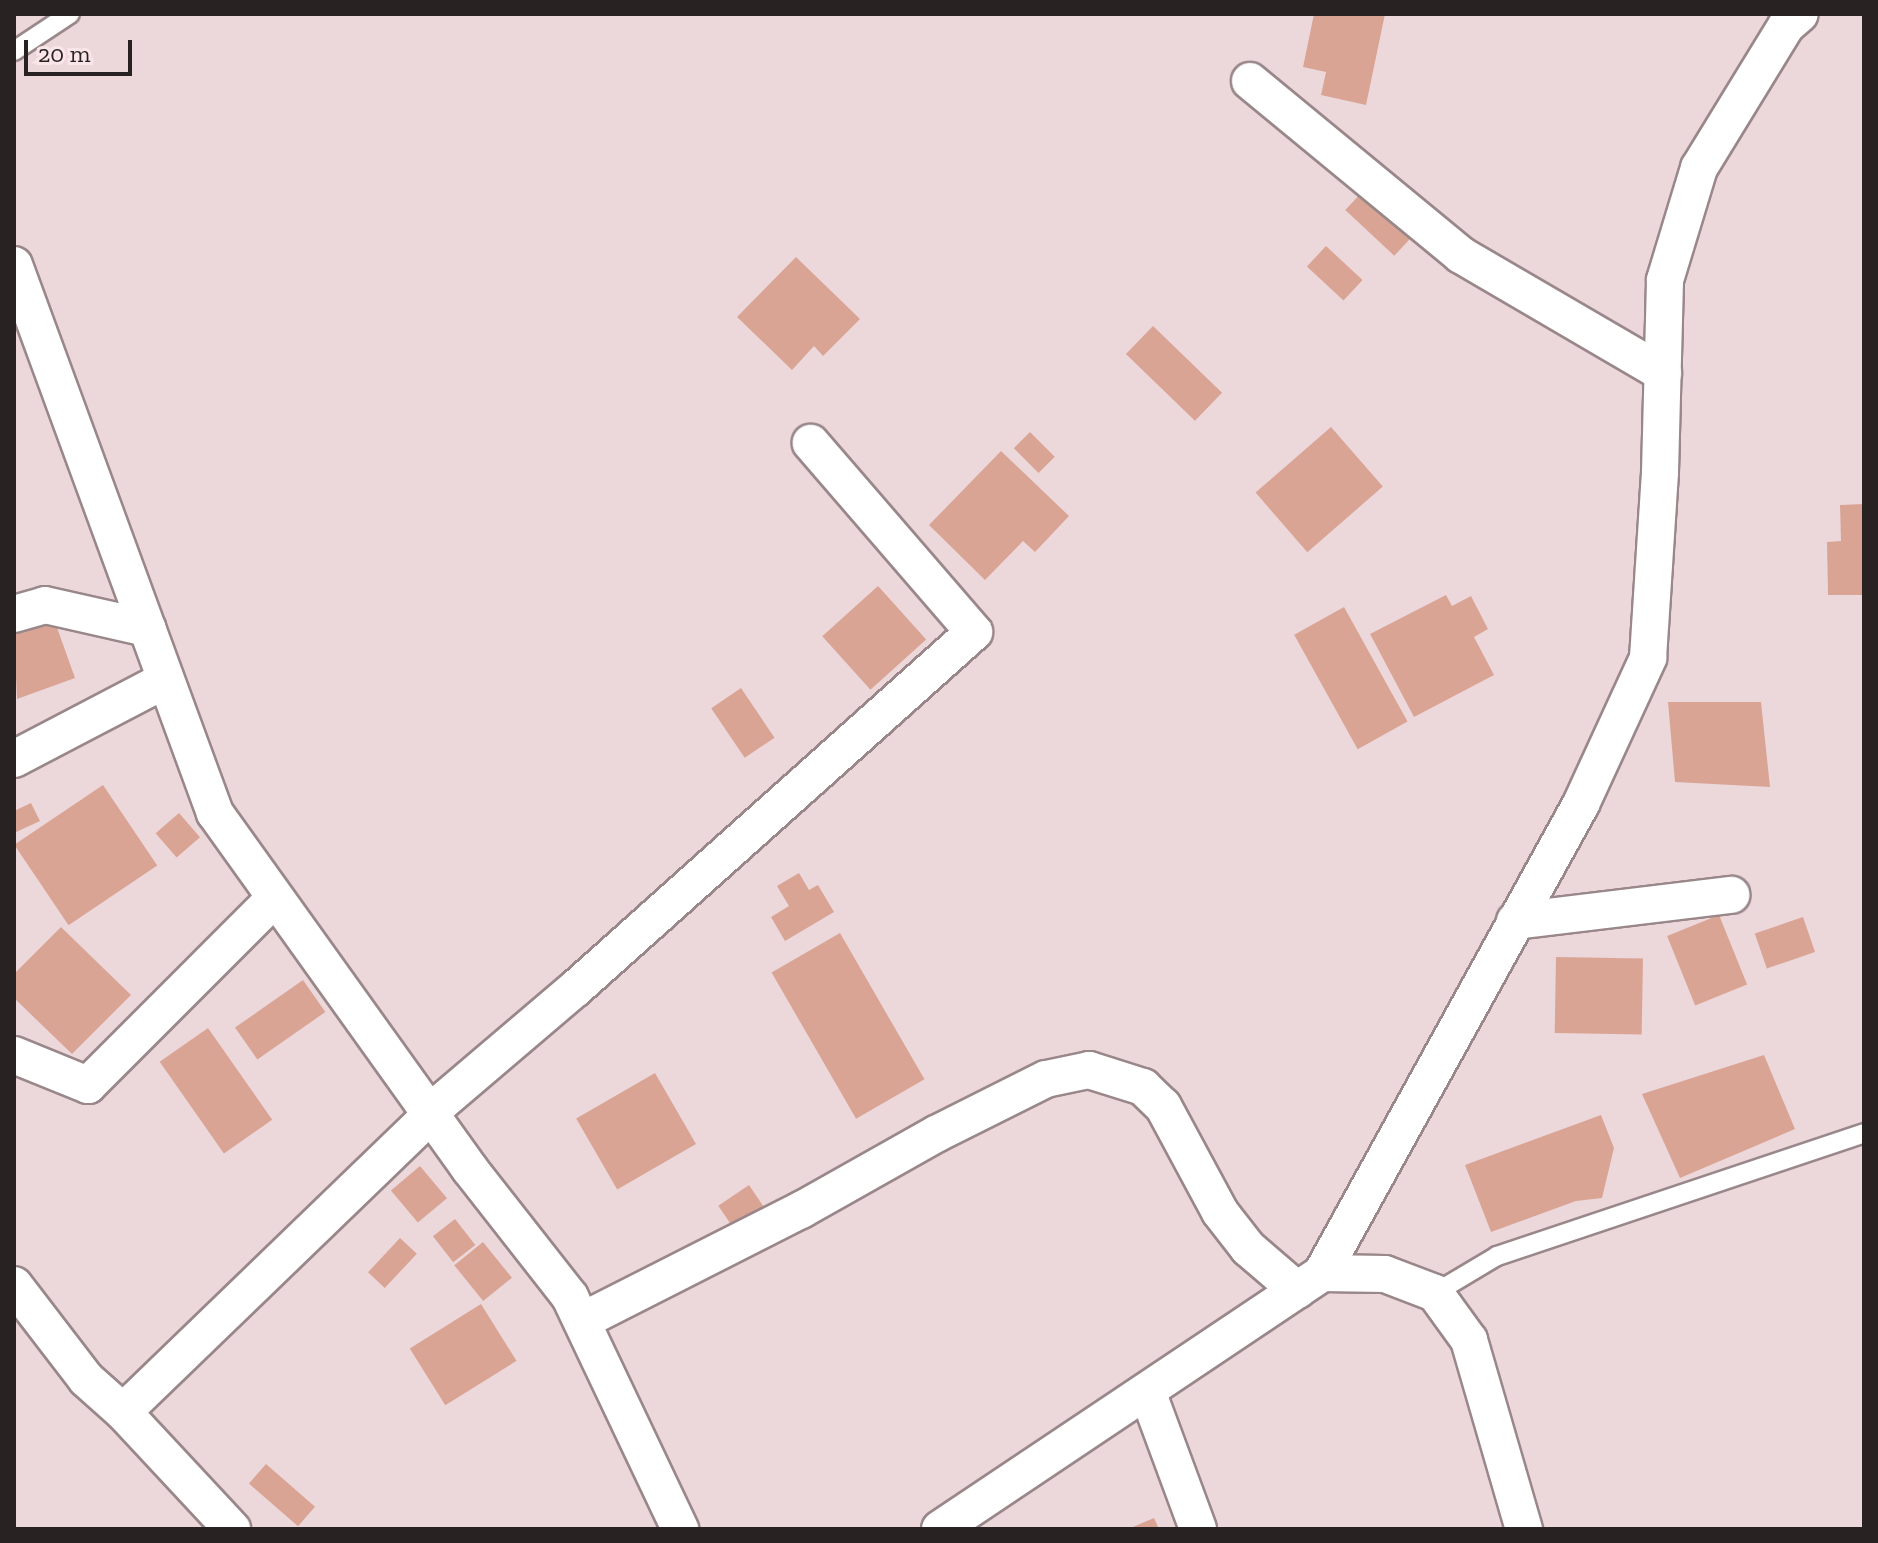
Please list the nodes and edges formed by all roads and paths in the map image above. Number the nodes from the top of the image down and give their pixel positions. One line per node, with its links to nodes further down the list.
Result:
1 (70, 14): 3 (lane)
2 (1800, 14): 6 (street)
3 (14, 51)
4 (1250, 81): 6 (street)
5 (14, 265): 9 (street)
6 (1663, 373): 14 (street)
7 (811, 443): 16 (street)
8 (14, 614): 9 (street)
9 (147, 628): 10 (street)
10 (165, 680): 11 (street); 13 (street)
11 (14, 759)
12 (1731, 895): 14 (street)
13 (275, 898): 15 (street); 16 (street)
14 (1515, 921): 18 (street)
15 (14, 1055)
16 (430, 1114): 21 (street); 23 (street)
17 (1864, 1133): 20 (lane)
18 (1309, 1281): 20 (street); 21 (street); 22 (street)
19 (14, 1285): 23 (street)
20 (1435, 1293): 28 (street)
21 (582, 1321): 25 (street)
22 (1147, 1391): 26 (street); 27 (street)
23 (123, 1412): 24 (street)
24 (232, 1529)
25 (680, 1529)
26 (942, 1529)
27 (1198, 1529)
28 (1524, 1529)

